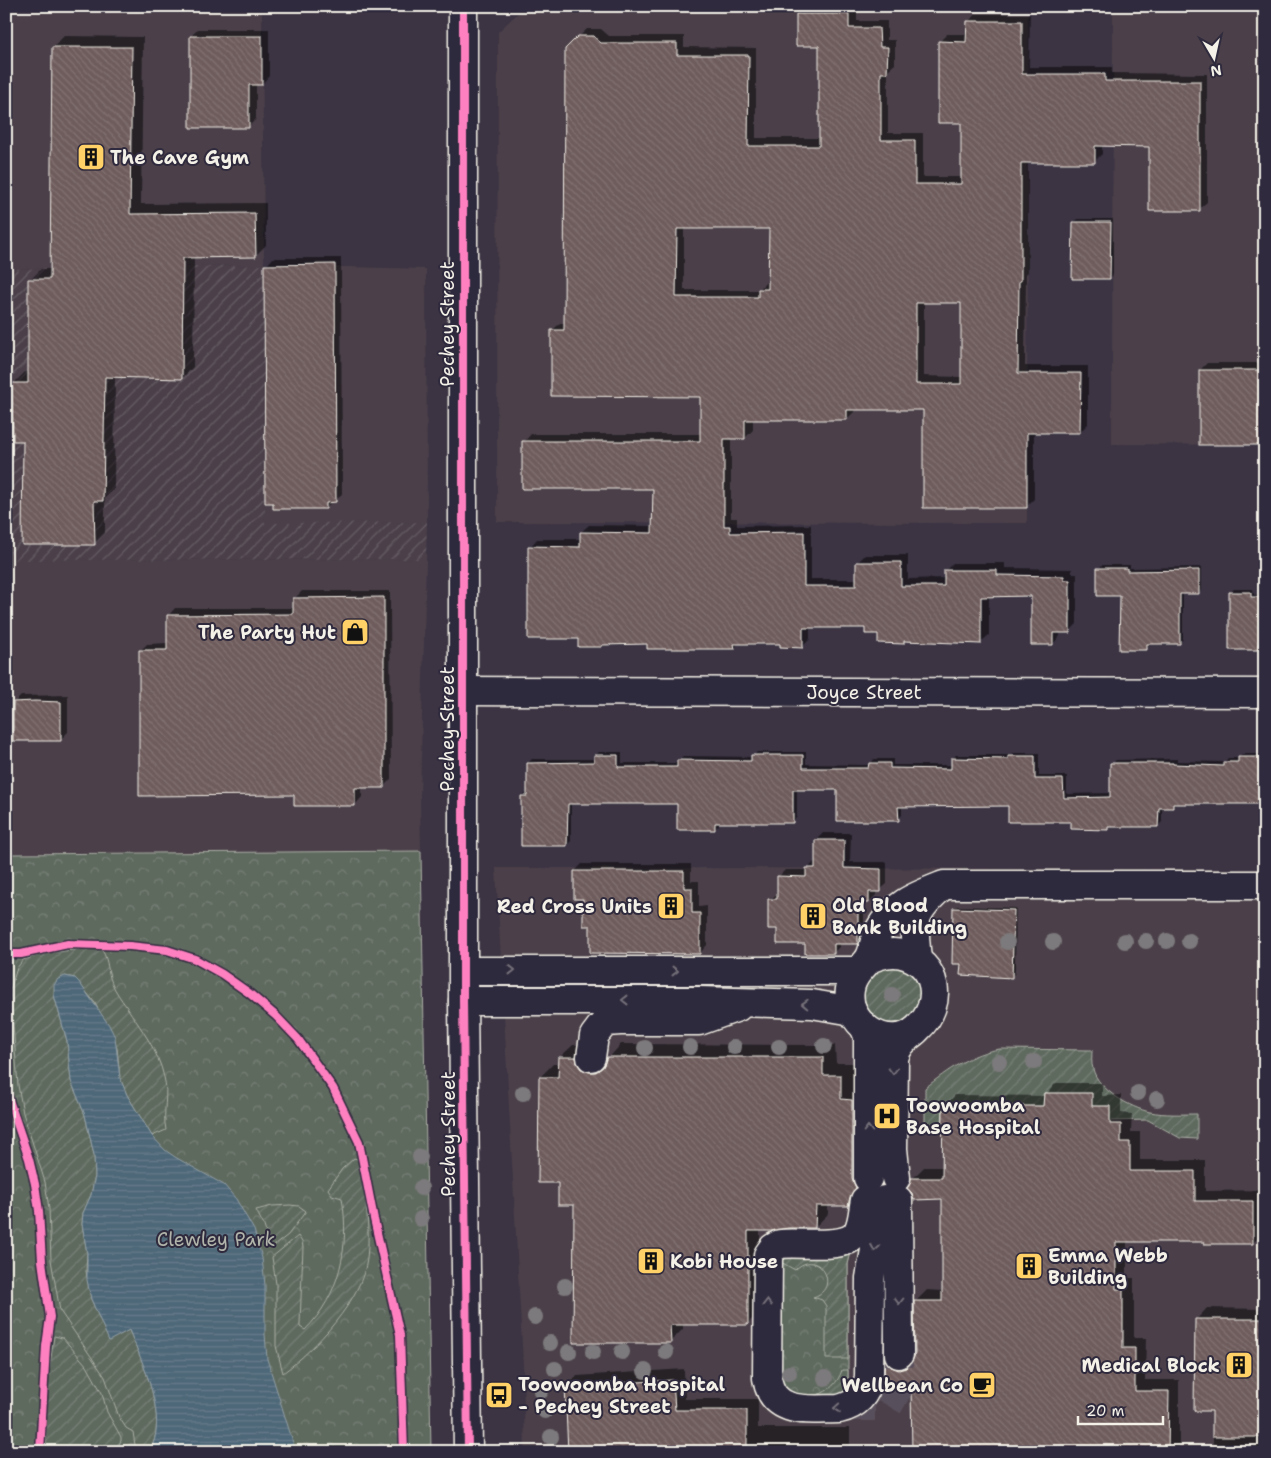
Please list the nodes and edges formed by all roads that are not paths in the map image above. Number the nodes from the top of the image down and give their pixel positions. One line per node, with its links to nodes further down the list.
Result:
1 (463, 6): 2 (street, Pechey Street)
2 (464, 691): 3 (street, Joyce Street); 8 (street, Pechey Street)
3 (1265, 693)
4 (944, 885): 5 (street); 6 (street); 7 (street)
5 (1265, 885)
6 (917, 960): 7 (street); 14 (street)
7 (863, 965): 9 (street, one-way to 7); 13 (street)
8 (464, 971): 9 (street, one-way to 9); 11 (street, Pechey Street)
9 (609, 971): 10 (street)
10 (579, 1000): 11 (street); 12 (street, one-way to 10); 12 (street)
11 (463, 1001): 17 (street, Pechey Street)
12 (748, 1003): 13 (street, one-way to 12)
13 (858, 1018): 14 (street); 15 (street, one-way to 13)
14 (915, 1031): 15 (street, one-way to 15)
15 (883, 1189): 15 (street, one-way to 15); 16 (street, one-way to 16)
16 (899, 1354)
17 (468, 1452)

